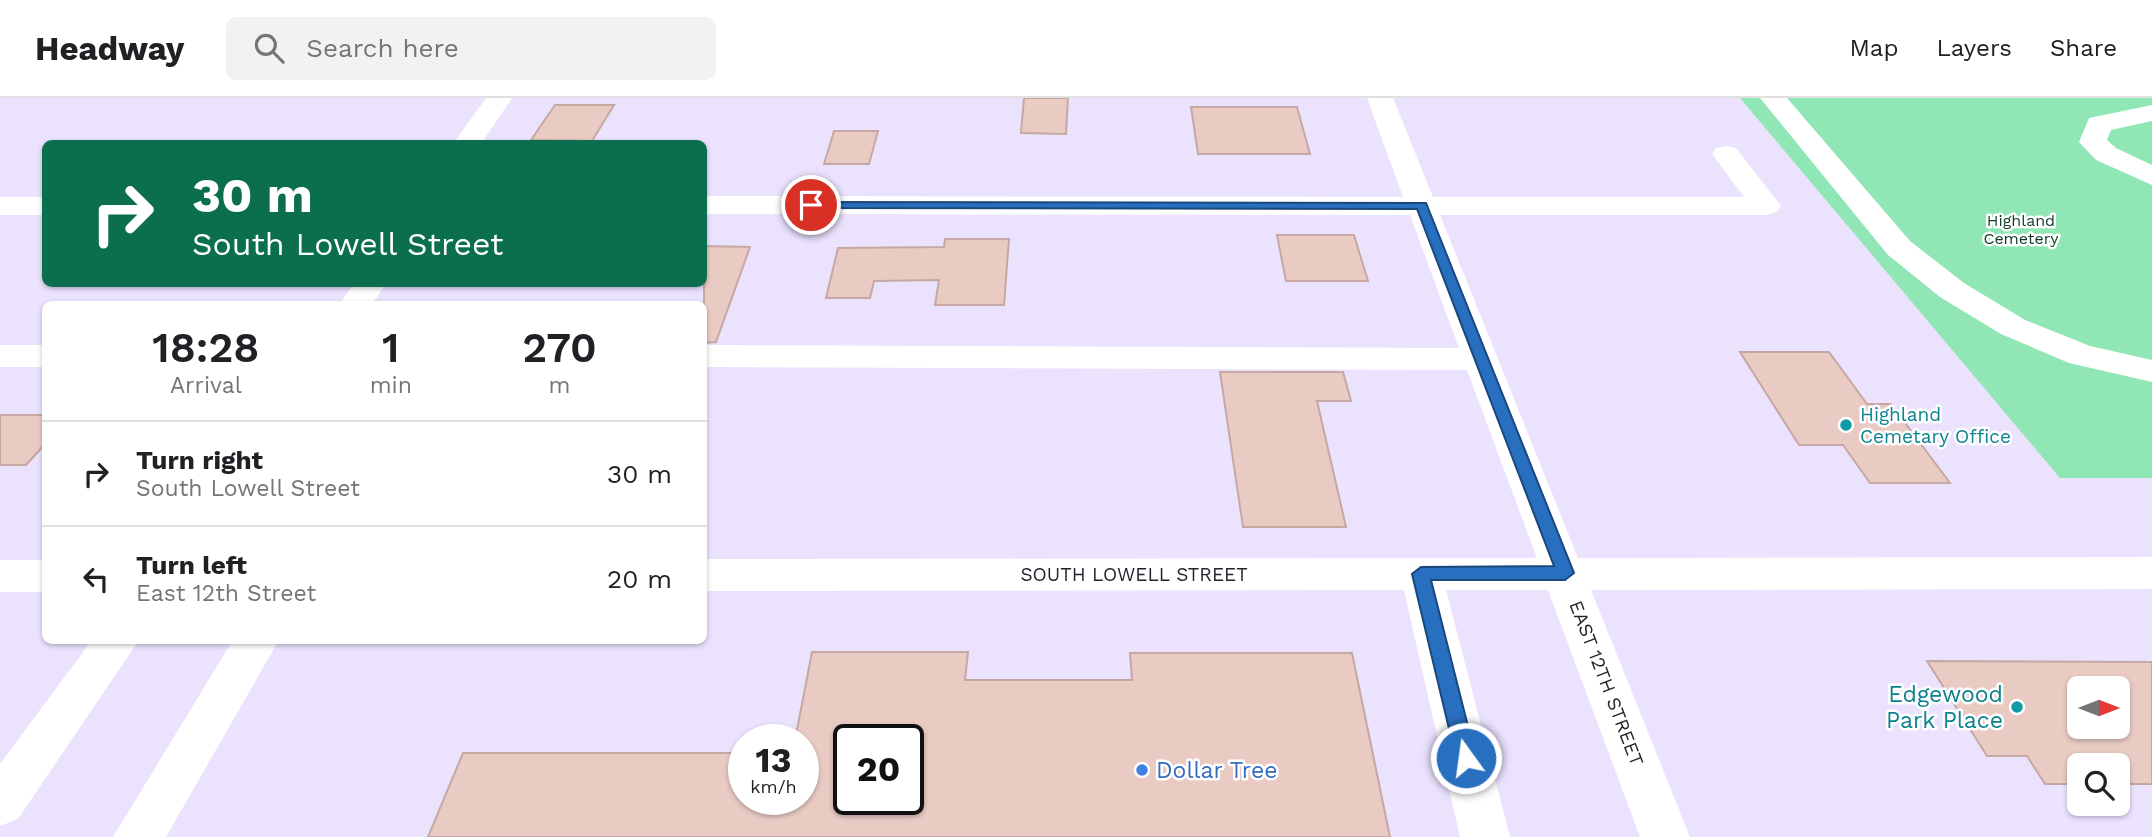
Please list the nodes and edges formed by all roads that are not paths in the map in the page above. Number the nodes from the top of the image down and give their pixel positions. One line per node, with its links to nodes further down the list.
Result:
1 (499, 98): 6 (street)
2 (1380, 98): 12 (street, EAST 12TH STREET)
3 (1773, 98): 17 (street)
4 (2106, 98): 5 (street)
5 (2146, 114): 8 (street)
6 (470, 140)
7 (1726, 155): 12 (street)
8 (2152, 176)
9 (707, 205): 12 (street)
10 (0, 206): 11 (street)
11 (42, 206)
12 (1422, 206): 16 (street, EAST 12TH STREET)
13 (0, 356): 14 (street)
14 (42, 356)
15 (707, 356): 16 (street)
16 (1482, 359): 18 (street, EAST 12TH STREET)
17 (2152, 371)
18 (1565, 573): 19 (street, SOUTH LOWELL STREET); 20 (street, SOUTH LOWELL STREET); 29 (street, EAST 12TH STREET)
19 (2152, 573)
20 (1421, 574): 21 (street, SOUTH LOWELL STREET); 28 (street)
21 (707, 575)
22 (0, 576): 23 (street)
23 (42, 576)
24 (114, 644): 26 (street)
25 (255, 644): 27 (street)
26 (0, 803)
27 (138, 837)
28 (1485, 837)
29 (1665, 837)

